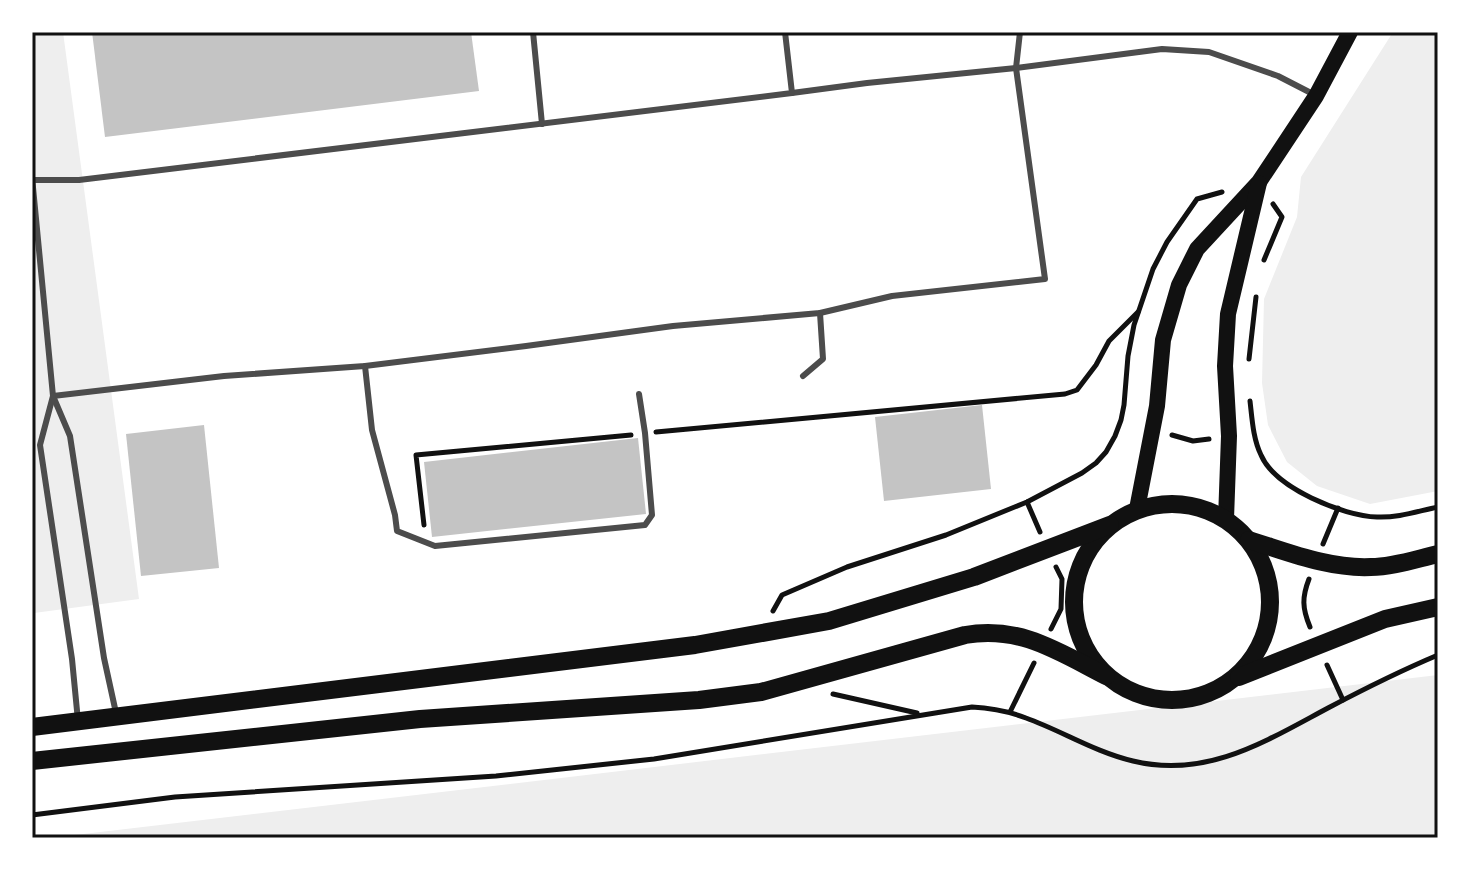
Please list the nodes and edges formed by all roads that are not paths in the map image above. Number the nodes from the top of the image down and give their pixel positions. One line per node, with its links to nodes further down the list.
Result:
1 (533, 32): 8 (lane)
2 (785, 32): 6 (lane)
3 (1020, 32): 5 (lane)
4 (1350, 32): 7 (main road)
5 (1016, 68): 6 (lane); 7 (lane); 11 (lane)
6 (792, 93): 8 (lane)
7 (1316, 96): 10 (main road)
8 (542, 124): 9 (lane)
9 (32, 179): 15 (lane)
10 (1259, 182): 16 (main road); 17 (main road)
11 (820, 313): 12 (lane); 13 (lane)
12 (365, 366): 14 (lane); 15 (lane)
13 (803, 376)
14 (639, 394)
15 (53, 396): 24 (lane); 25 (lane)
16 (1137, 509): 17 (highway); 18 (highway)
17 (1226, 519): 19 (highway)
18 (1110, 525): 22 (highway); 24 (highway)
19 (1249, 540): 20 (highway); 23 (highway)
20 (1438, 554)
21 (1438, 607): 23 (highway)
22 (1106, 676): 23 (highway); 27 (highway)
23 (1233, 680)
24 (117, 716): 25 (highway)
25 (78, 721): 26 (highway)
26 (32, 727)
27 (32, 761)

